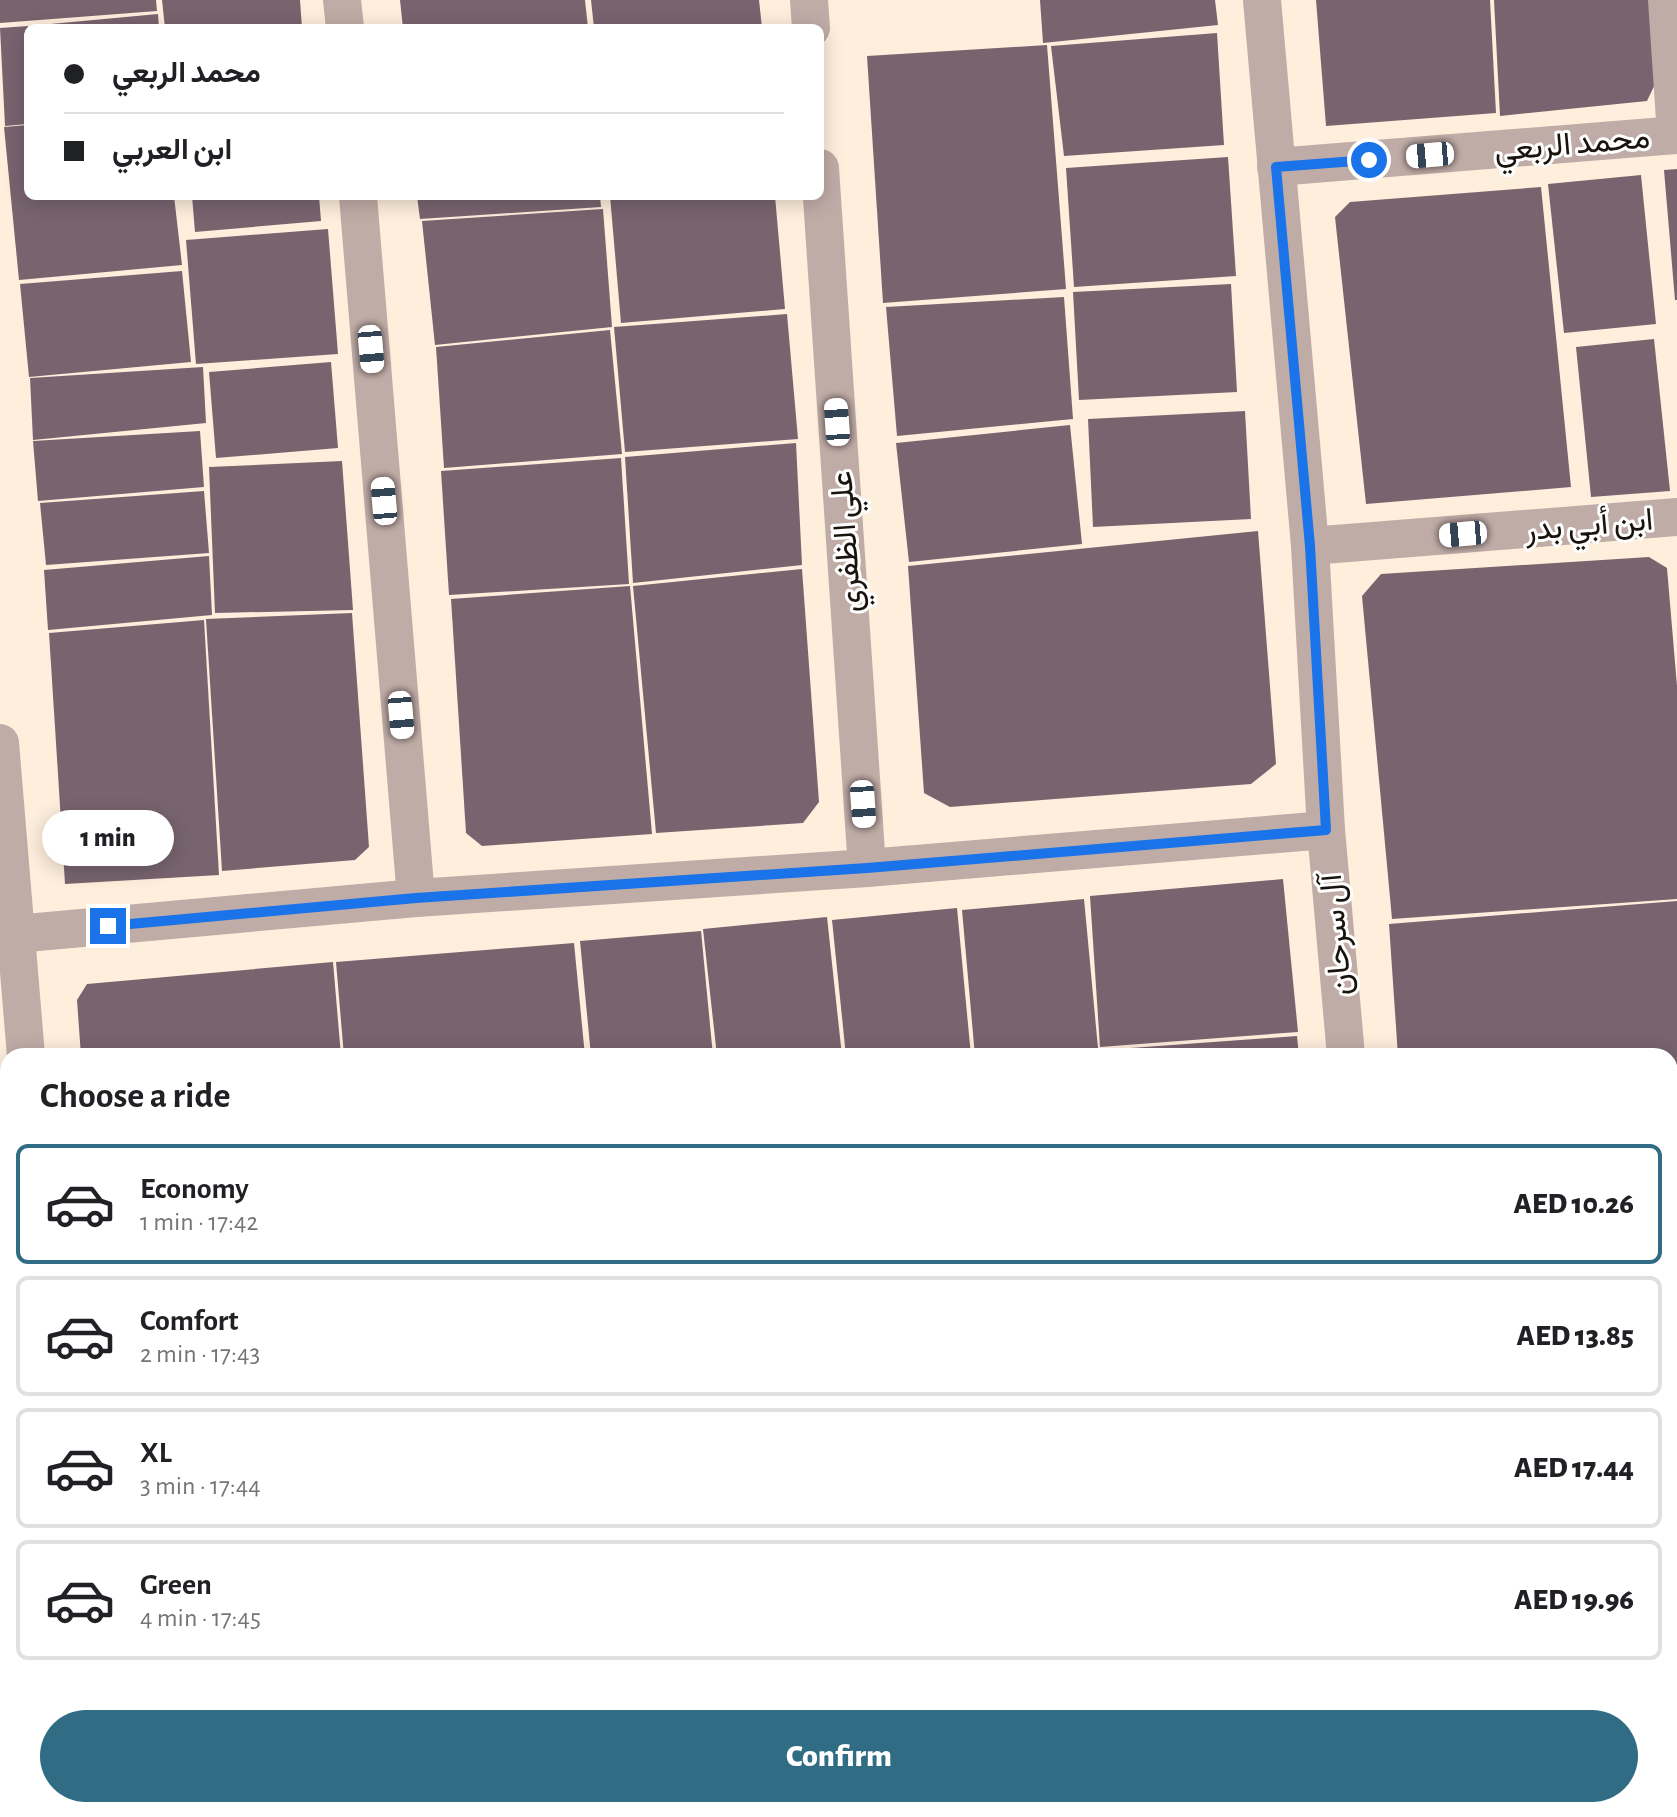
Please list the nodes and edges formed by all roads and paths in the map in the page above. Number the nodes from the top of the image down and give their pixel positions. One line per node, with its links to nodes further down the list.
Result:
1 (342, 0): 5 (street)
2 (809, 0): 6 (street)
3 (1262, 0): 8 (street, آل سرحان)
4 (1667, 0): 7 (street)
5 (345, 24)
6 (811, 24)
7 (1677, 135): 8 (street, محمد الربعي)
8 (1276, 167): 12 (street, آل سرحان)
9 (358, 200): 17 (street)
10 (822, 200): 16 (street, علي الظفري)
11 (1677, 517): 12 (street, ابن أبي بدر)
12 (1310, 546): 15 (street, آل سرحان)
13 (0, 743): 14 (street)
14 (3, 828): 18 (street)
15 (1326, 830): 16 (street); 20 (street, آل سرحان)
16 (867, 868): 17 (street)
17 (416, 898): 18 (street)
18 (15, 934): 19 (street)
19 (25, 1048)
20 (1345, 1048)

